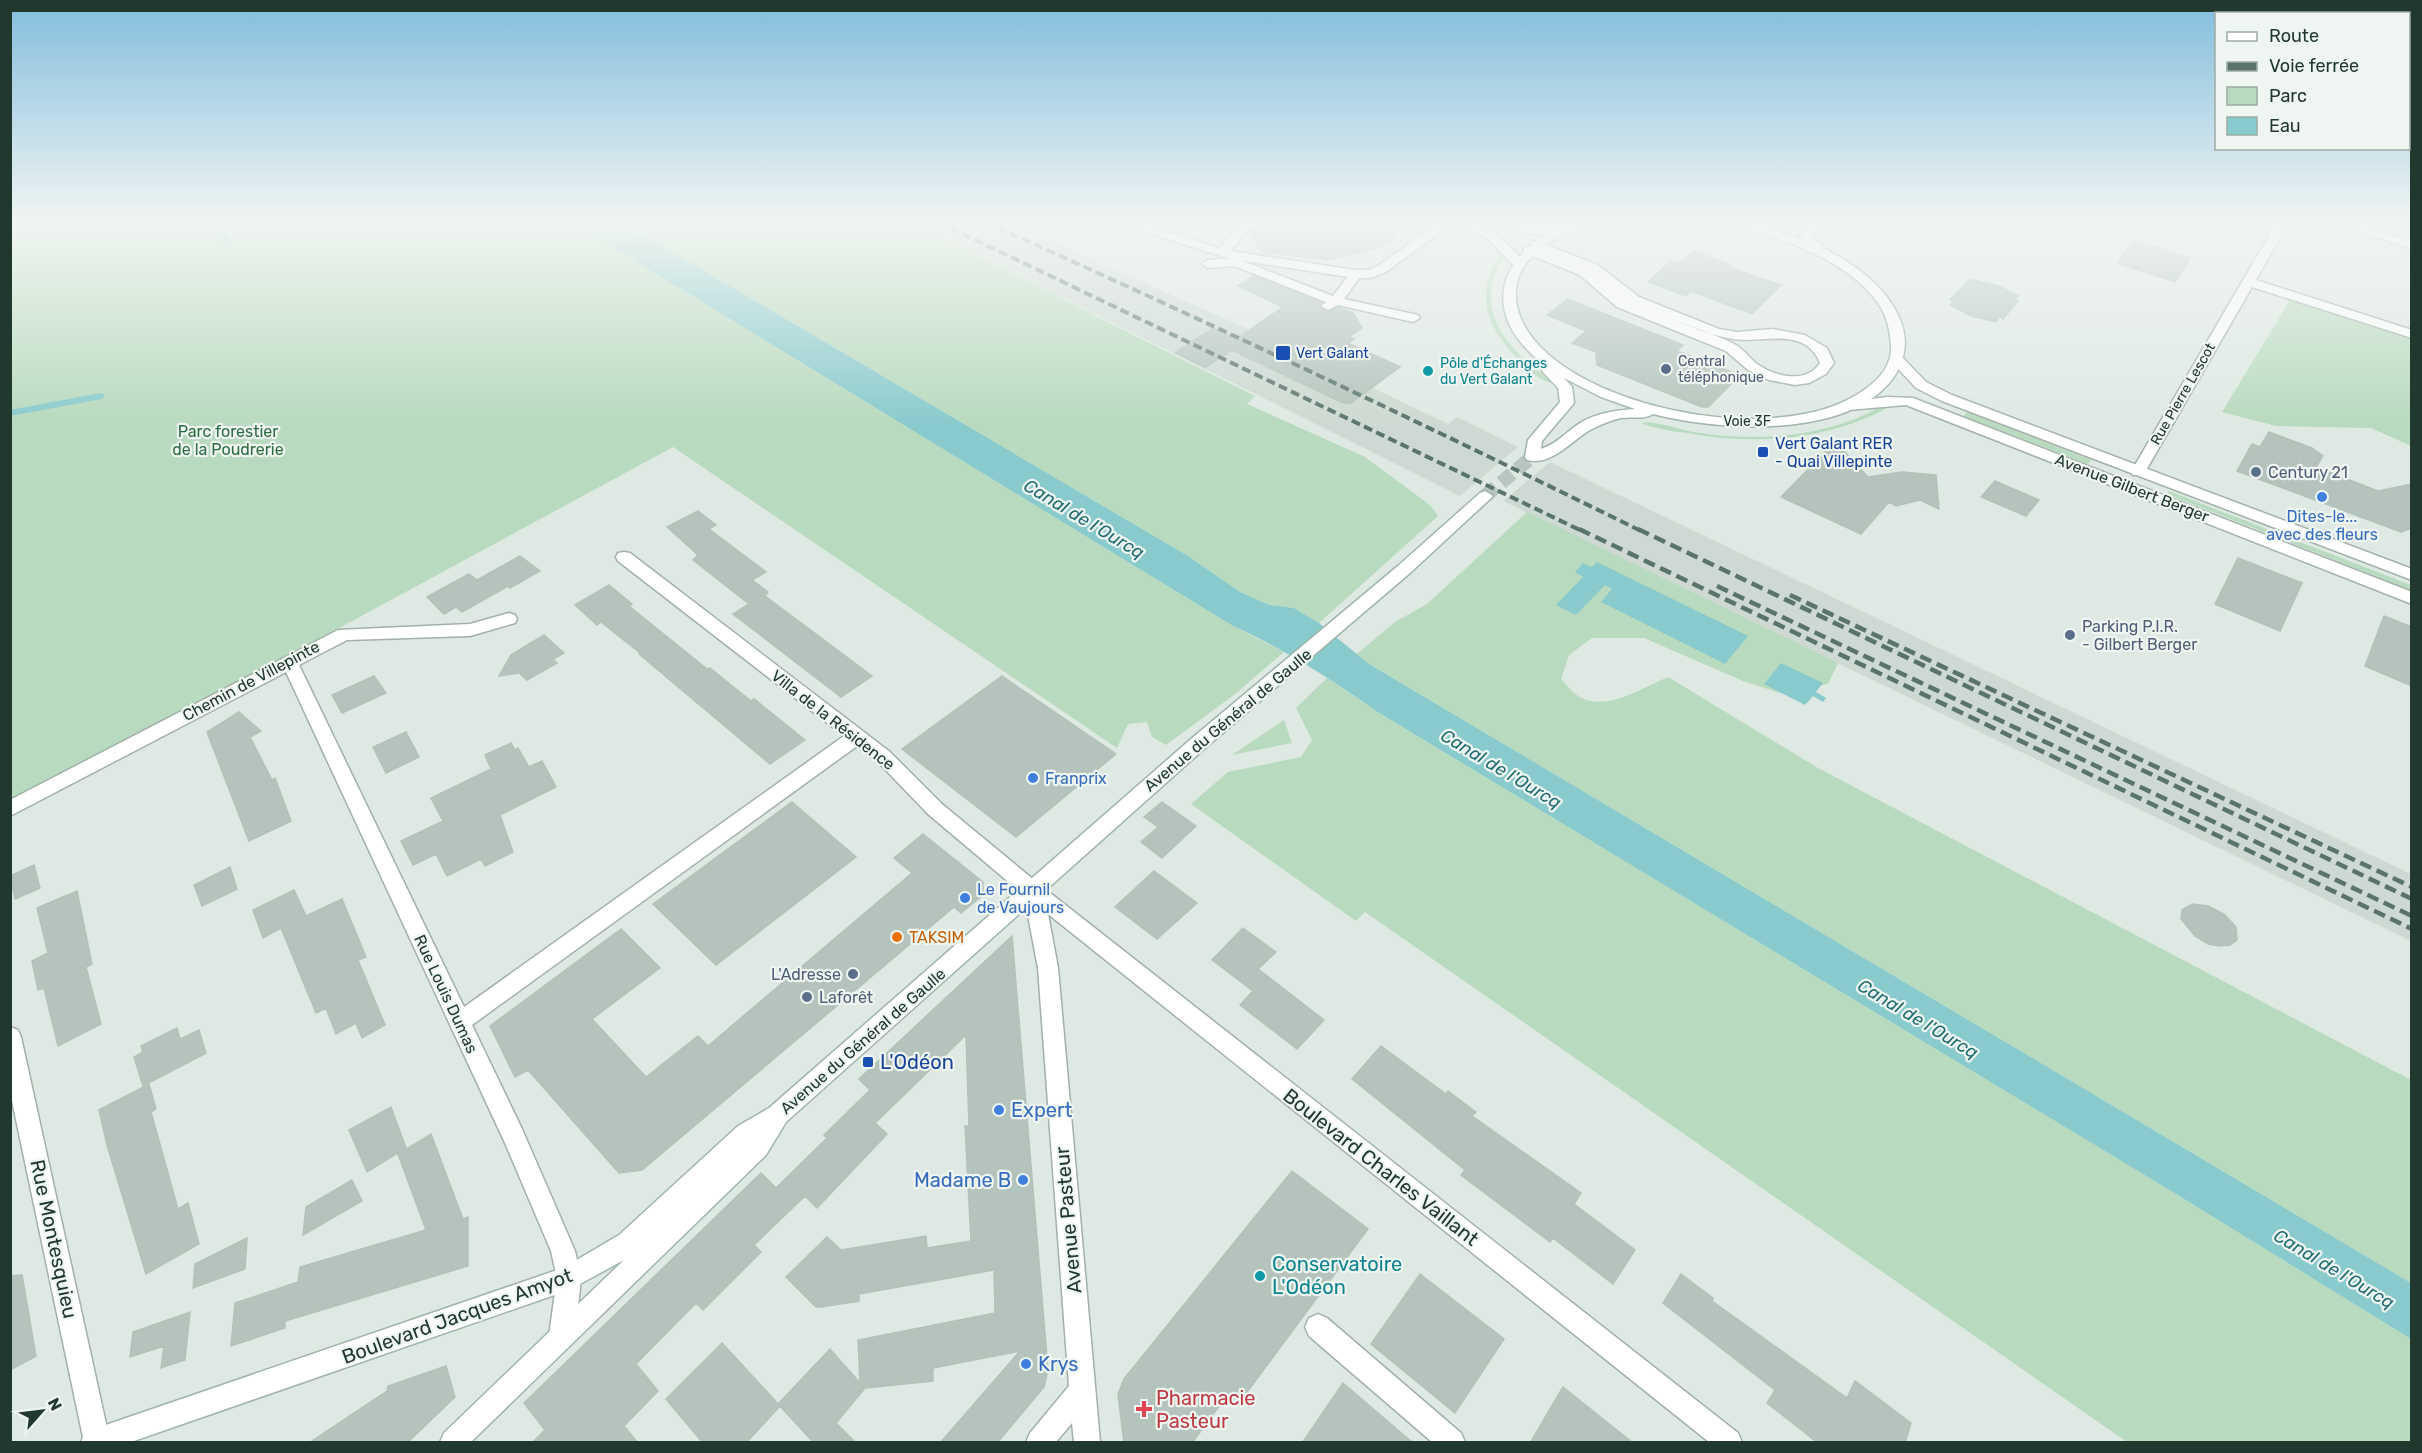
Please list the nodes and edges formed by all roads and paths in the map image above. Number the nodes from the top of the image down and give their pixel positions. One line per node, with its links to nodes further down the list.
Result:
1 (1300, 290): 9 (street)
2 (1343, 290): 9 (street)
3 (1509, 290): 12 (street, Voie 3F)
4 (1605, 290): 5 (street)
5 (1621, 290)
6 (1872, 290): 13 (street)
7 (2243, 290): 16 (street, Rue Pierre Lescot)
8 (2273, 290): 11 (street)
9 (1331, 304): 10 (street)
10 (1413, 318)
11 (2412, 334)
12 (1539, 353): 15 (street, Voie 3F); 15 (street)
13 (1897, 360): 14 (street, Voie 3F); 16 (street, Avenue Gilbert Berger)
14 (1848, 406): 15 (street, Voie 3F); 17 (street, Avenue Gilbert Berger)
15 (1665, 413)
16 (2138, 472): 17 (street, Rue Pierre Lescot); 20 (street, Avenue Gilbert Berger)
17 (2127, 487): 21 (street, Avenue Gilbert Berger)
18 (1485, 496): 26 (street, Avenue du Général de Gaulle)
19 (624, 557): 24 (street, Villa de la Résidence)
20 (2412, 575)
21 (2412, 598)
22 (509, 619): 23 (street, Chemin de Villepinte)
23 (289, 661): 25 (street, Chemin de Villepinte); 27 (street, Rue Louis Dumas)
24 (856, 737): 26 (street, Villa de la Résidence); 27 (street)
25 (10, 809)
26 (1033, 891): 29 (street, Avenue du Général de Gaulle); 33 (street, Avenue Pasteur); 35 (street, Boulevard Charles Vaillant)
27 (460, 1022): 30 (street, Rue Louis Dumas)
28 (10, 1037): 34 (street, Rue Montesquieu)
29 (778, 1114): 30 (street, Boulevard Jacques Amyot); 32 (street, Avenue du Général de Gaulle)
30 (569, 1278): 32 (street, Rue Louis Dumas); 34 (street, Boulevard Jacques Amyot)
31 (1318, 1327): 39 (street)
32 (562, 1336): 36 (street, Avenue du Général de Gaulle)
33 (1081, 1392): 37 (street); 38 (street, Avenue Pasteur)
34 (96, 1442)
35 (1727, 1442)
36 (453, 1443)
37 (1039, 1443)
38 (1087, 1443)
39 (1452, 1443)

